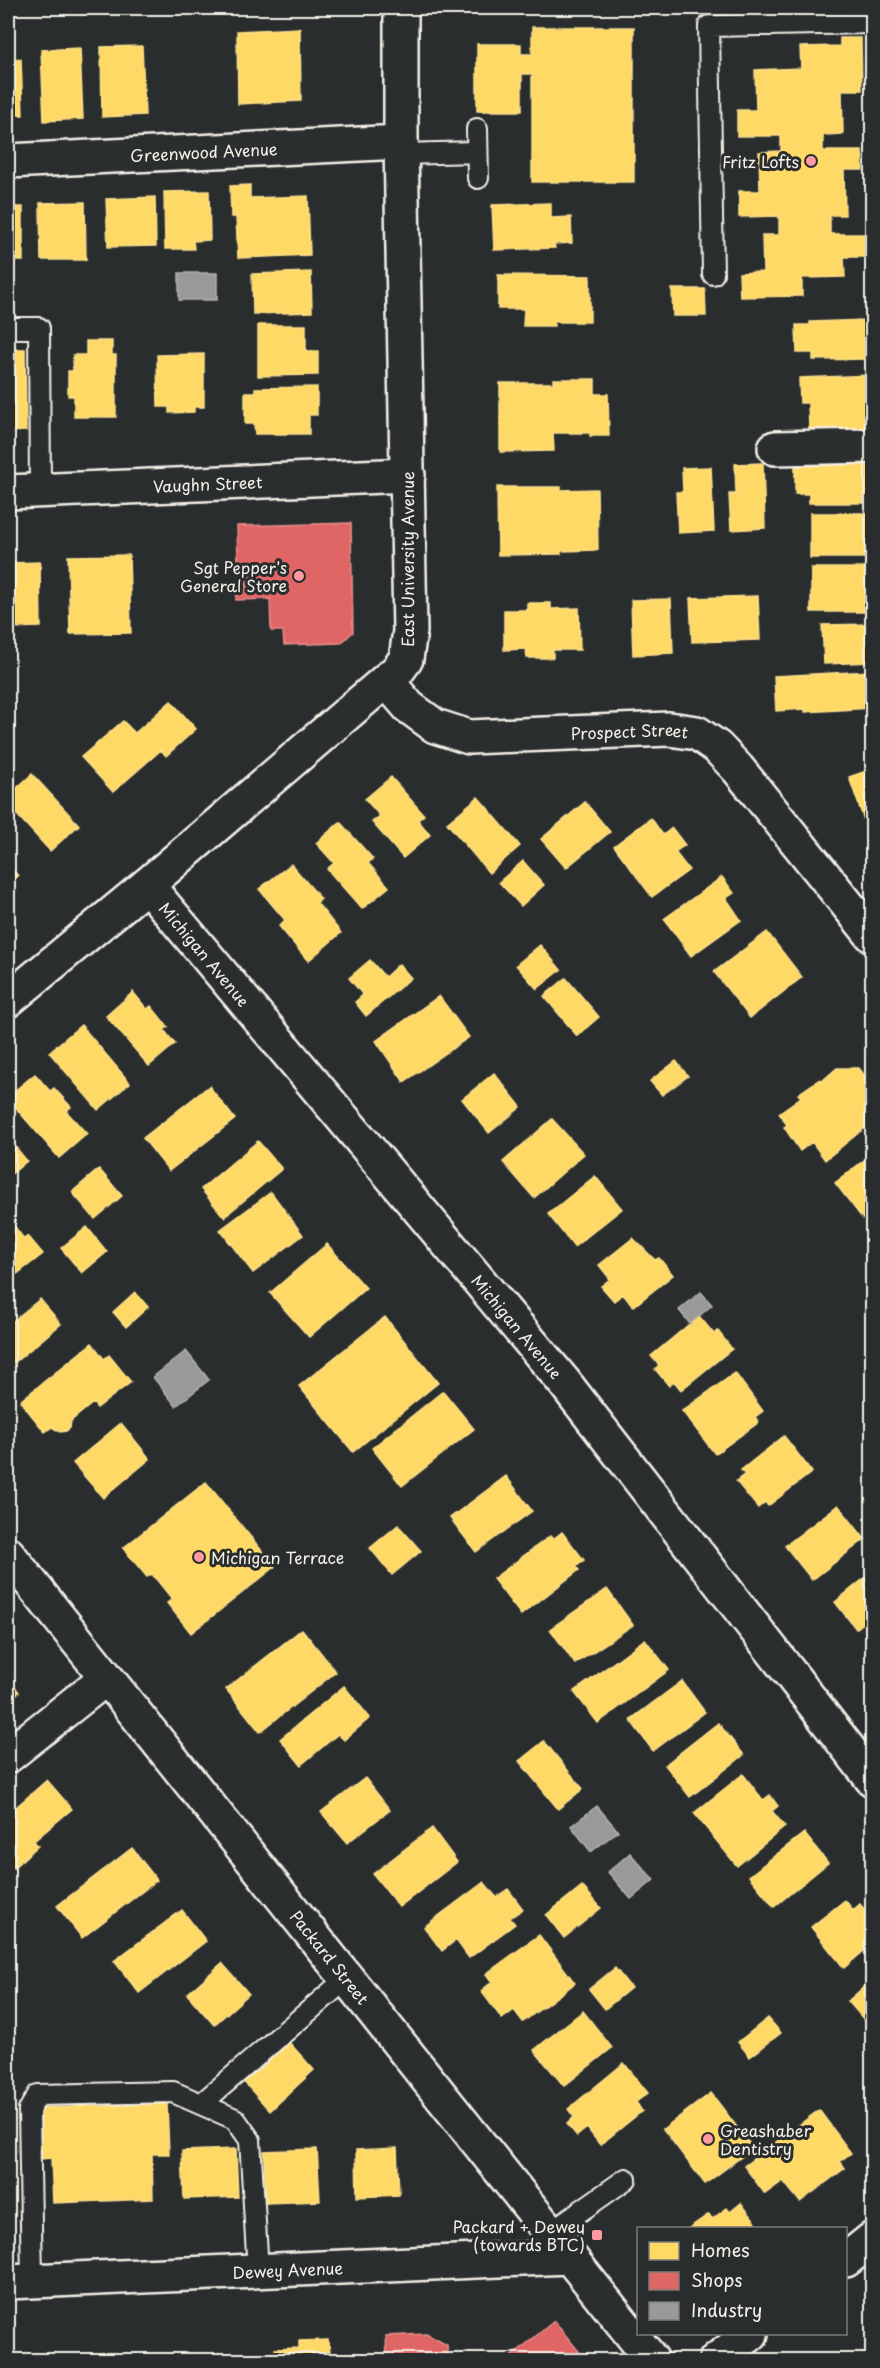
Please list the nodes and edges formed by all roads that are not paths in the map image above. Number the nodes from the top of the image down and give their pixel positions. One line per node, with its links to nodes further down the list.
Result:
1 (397, 12): 4 (street, East University Avenue)
2 (873, 23): 8 (lane)
3 (477, 129): 5 (lane)
4 (401, 148): 5 (lane); 6 (street, Greenwood Avenue); 12 (street, East University Avenue)
5 (477, 152): 7 (lane)
6 (8, 161)
7 (478, 178)
8 (713, 274)
9 (8, 328): 13 (lane)
10 (873, 446): 11 (street)
11 (775, 448)
12 (408, 475): 13 (street, Vaughn Street); 15 (street, East University Avenue)
13 (40, 491): 14 (street, Vaughn Street)
14 (8, 492)
15 (386, 680): 16 (street, East University Avenue); 17 (street, Prospect Street)
16 (147, 885): 18 (street, East University Avenue); 22 (street, Michigan Avenue)
17 (873, 935)
18 (8, 1000)
19 (8, 1554): 20 (street, Packard Street)
20 (106, 1678): 21 (street); 23 (street, Packard Street)
21 (8, 1756)
22 (873, 1779)
23 (346, 1979): 24 (lane); 27 (street, Packard Street)
24 (201, 2104): 29 (lane); 30 (lane)
25 (626, 2179): 27 (lane)
26 (873, 2239): 28 (street)
27 (558, 2245): 29 (street, Dewey Avenue); 32 (street, Packard Street)
28 (847, 2259)
29 (258, 2271): 30 (street, Dewey Avenue)
30 (20, 2281)
31 (750, 2335): 33 (street)
32 (652, 2361)
33 (716, 2361)

